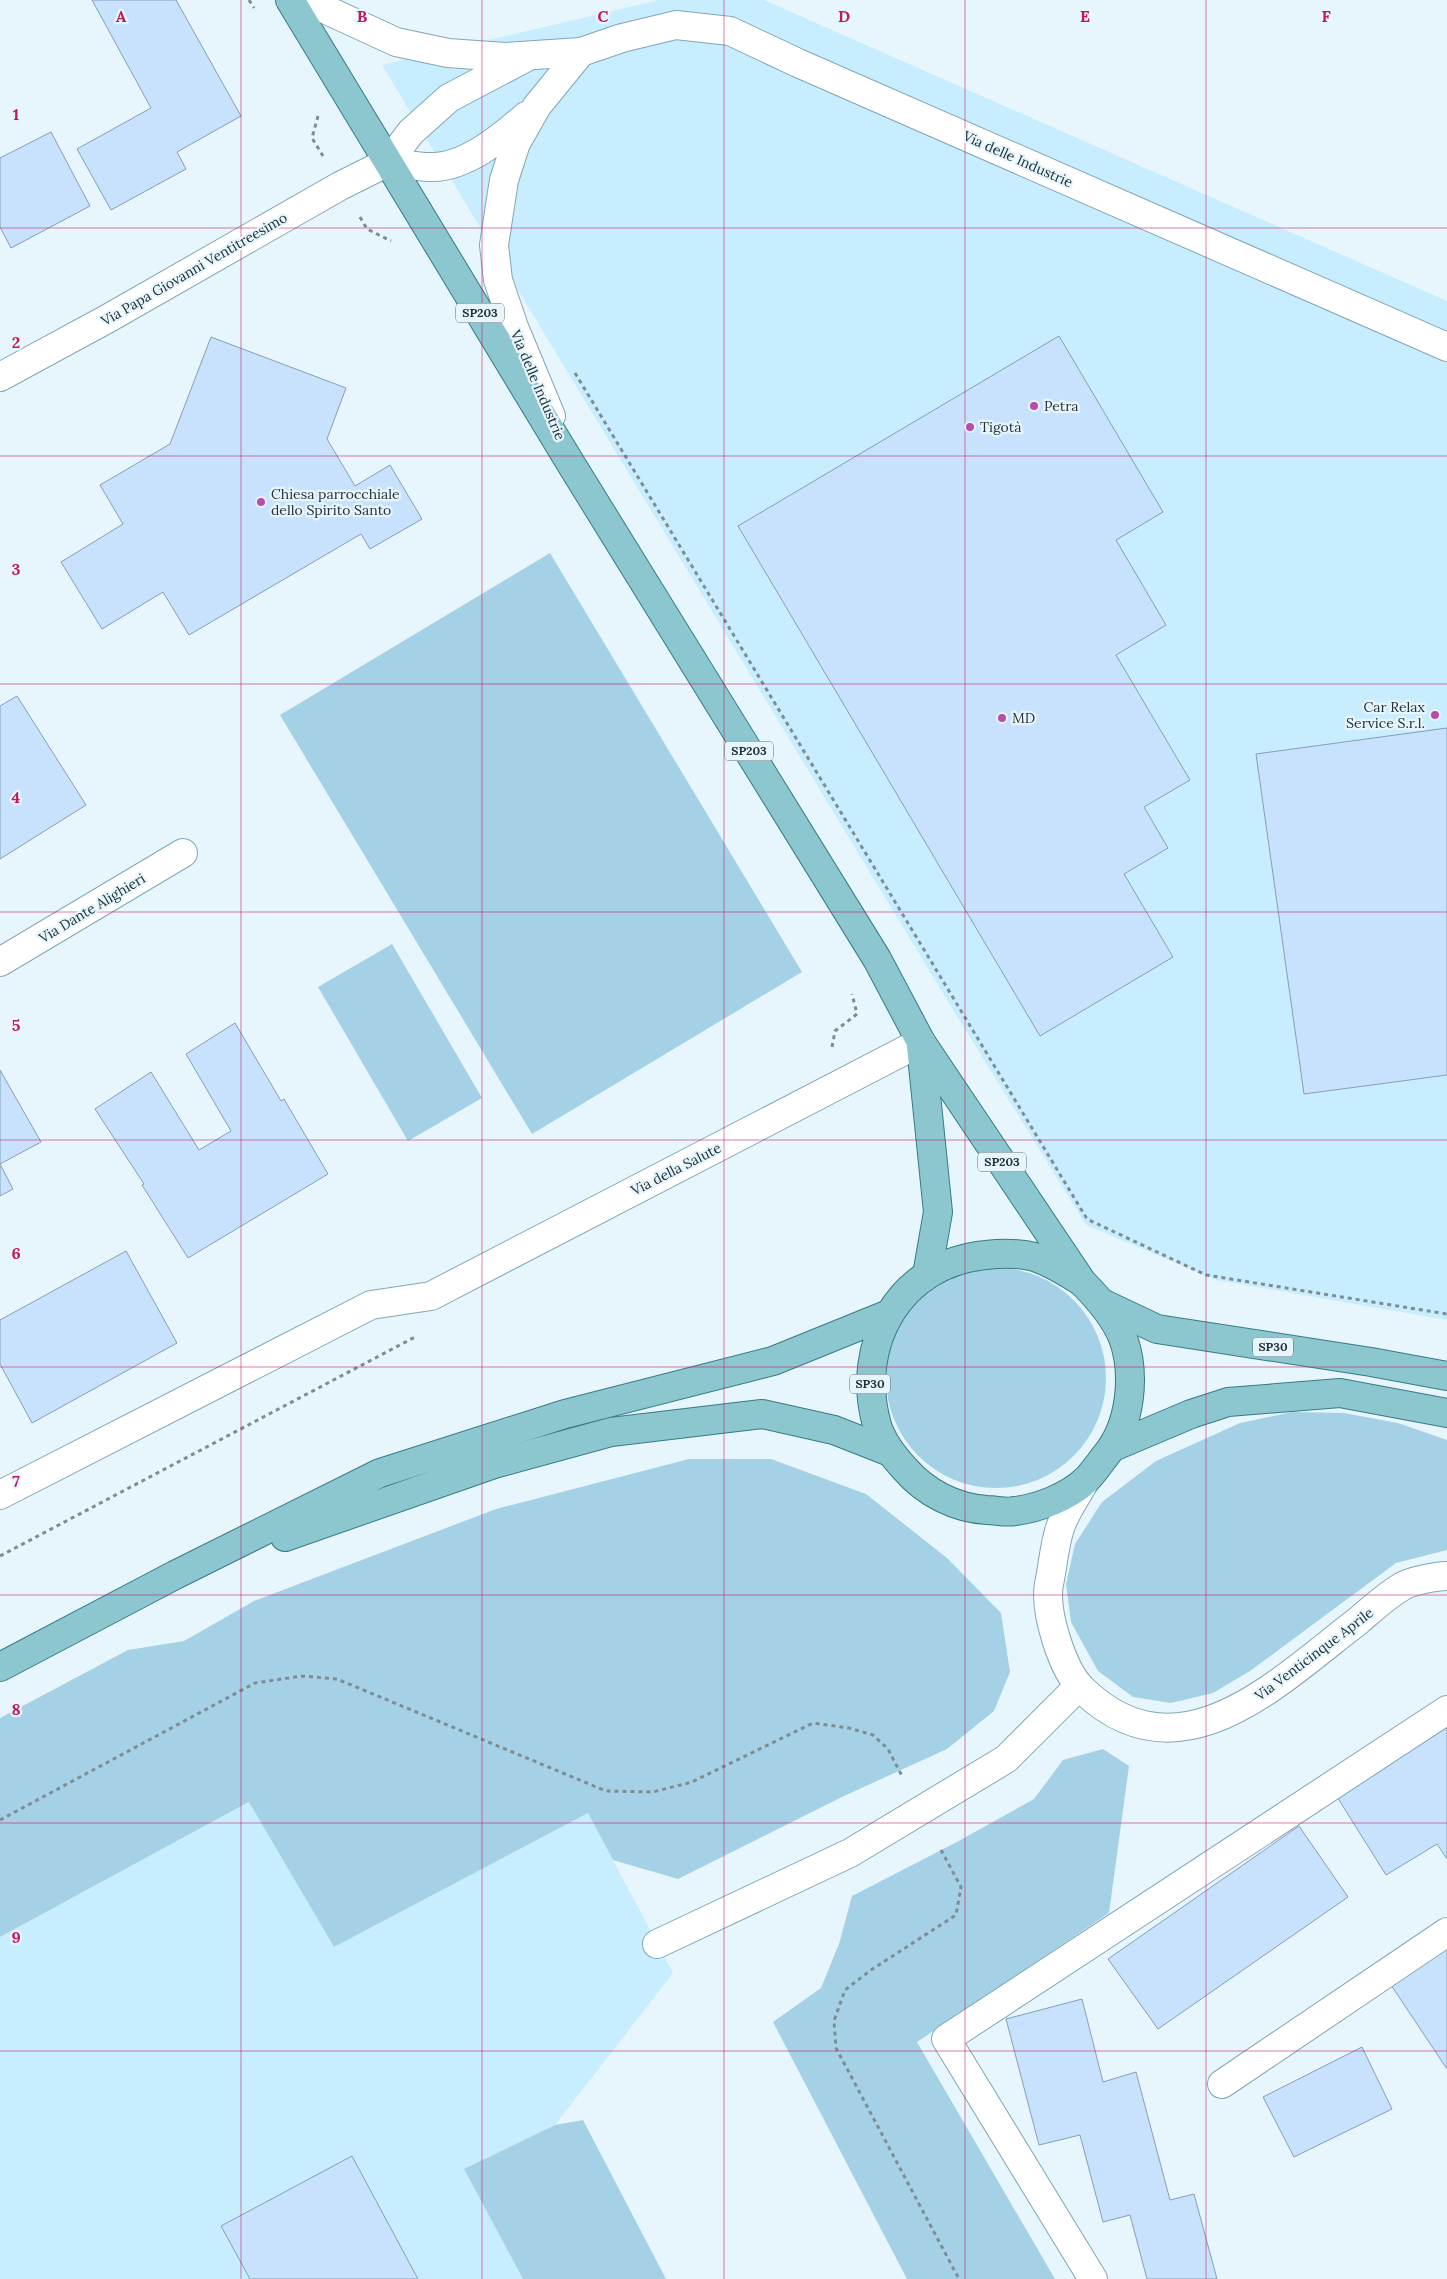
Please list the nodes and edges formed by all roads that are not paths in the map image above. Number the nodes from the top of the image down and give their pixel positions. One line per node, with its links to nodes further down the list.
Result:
1 (290, 0): 6 (main road, SP203)
2 (305, 0): 4 (street, Via delle Industrie)
3 (581, 52): 4 (street, Via delle Industrie); 5 (street, Via delle Industrie); 7 (street, Via delle Industrie)
4 (531, 56): 6 (street, Via delle Industrie)
5 (538, 106): 6 (street, Via delle Industrie); 9 (street, Via delle Industrie)
6 (388, 162): 8 (street, Via Papa Giovanni Ventitreesimo); 9 (main road, SP203)
7 (1447, 347)
8 (0, 377)
9 (571, 464): 12 (main road, SP203)
10 (183, 853): 11 (street, Via Dante Alighieri)
11 (0, 962)
12 (921, 1042): 13 (main road, SP203); 14 (main road, SP203); 22 (street, Via della Salute)
13 (927, 1275): 14 (main road, SP30); 16 (main road, SP30)
14 (1082, 1282): 15 (main road, SP30)
15 (1104, 1304): 17 (main road, SP30); 19 (main road, SP30)
16 (889, 1314): 20 (main road, SP30); 23 (main road, SP30)
17 (1447, 1376)
18 (1447, 1413): 19 (main road, SP30)
19 (1113, 1447): 21 (main road, SP30)
20 (890, 1452): 21 (main road, SP30); 23 (main road, SP30)
21 (1085, 1481): 26 (street, Via Venticinque Aprile)
22 (0, 1495)
23 (175, 1575): 25 (main road, SP30)
24 (1447, 1576): 26 (street, Via Venticinque Aprile)
25 (0, 1667)
26 (1079, 1686): 29 (street)
27 (1447, 1710): 31 (street)
28 (1447, 1932): 30 (street)
29 (657, 1944)
30 (1222, 2084)
31 (1093, 2279)

